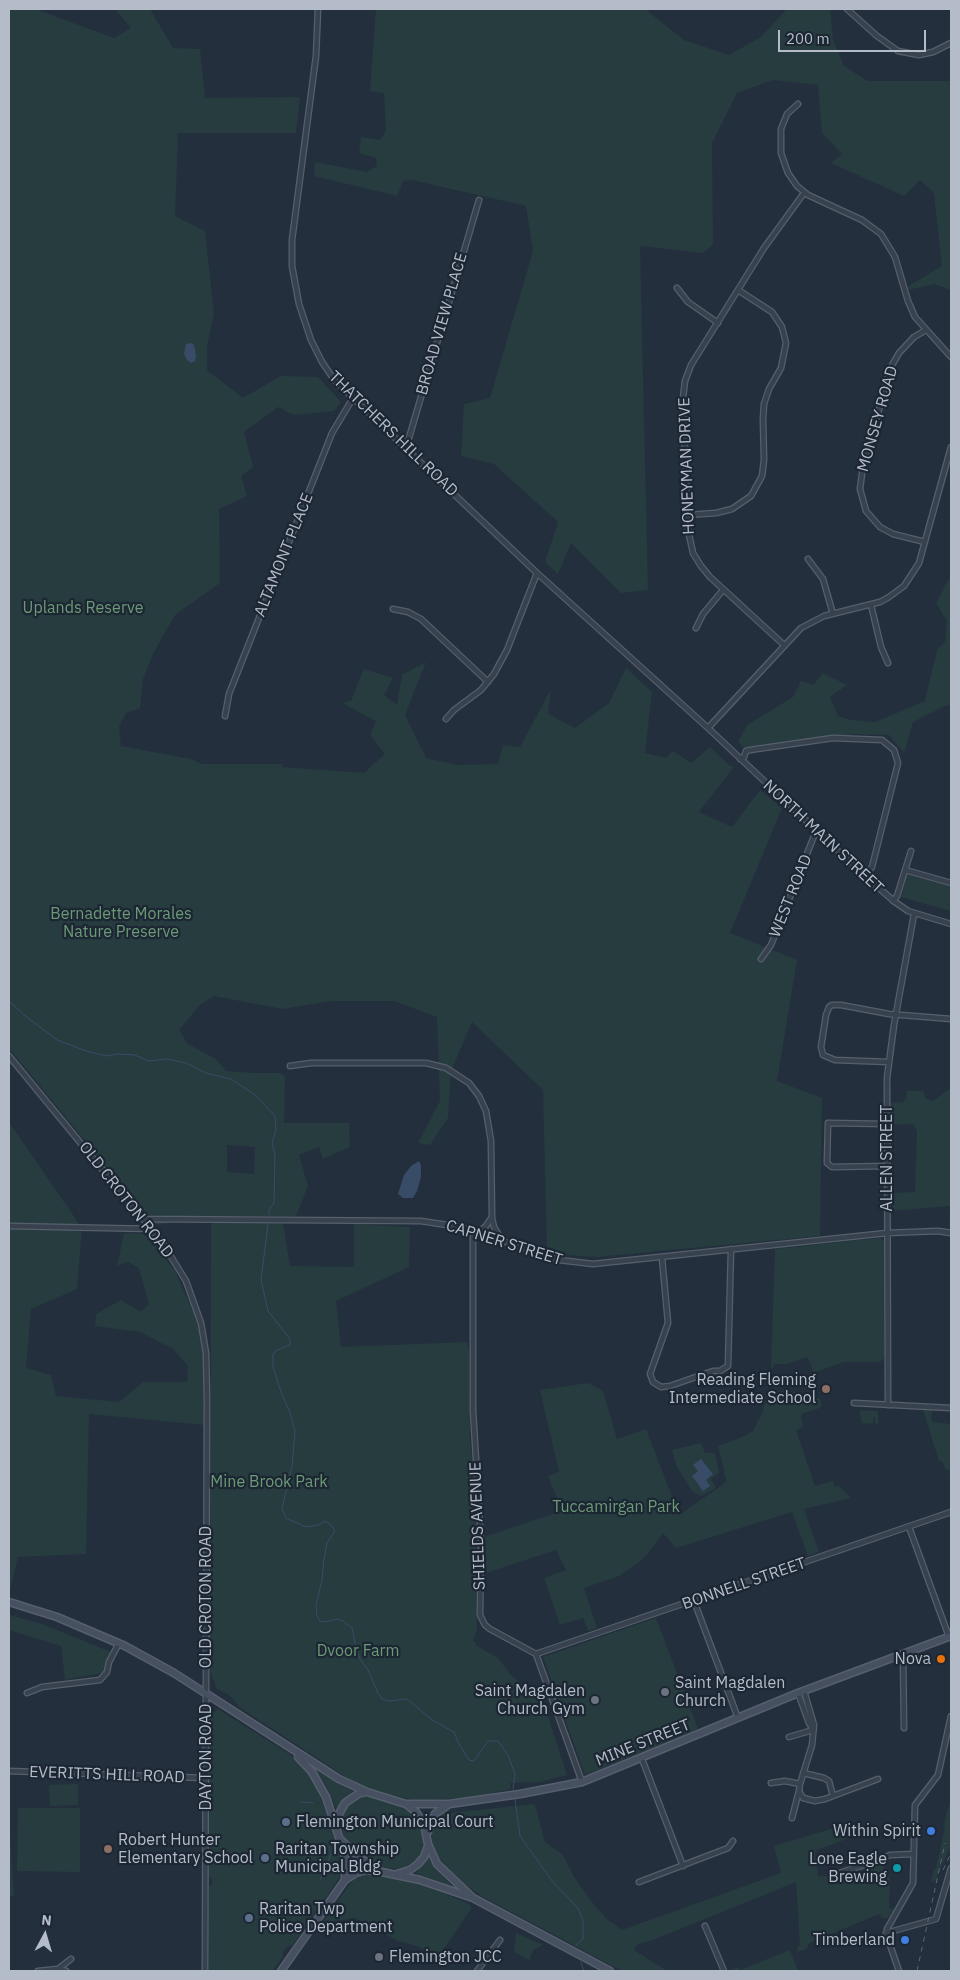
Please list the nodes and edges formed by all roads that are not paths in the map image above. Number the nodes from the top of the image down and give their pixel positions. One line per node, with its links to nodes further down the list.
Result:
1 (318, 9): 12 (street, THATCHERS HILL ROAD)
2 (847, 9): 3 (street)
3 (951, 43)
4 (798, 104): 5 (street)
5 (804, 193): 8 (street, HONEYMAN DRIVE); 10 (street)
6 (479, 200): 14 (street, BROAD VIEW PLACE)
7 (677, 288): 9 (street)
8 (738, 290): 9 (street, HONEYMAN DRIVE); 15 (street)
9 (718, 322): 15 (street, HONEYMAN DRIVE)
10 (926, 330): 11 (street); 16 (street, MONSEY ROAD)
11 (951, 357)
12 (352, 398): 14 (street, THATCHERS HILL ROAD); 27 (street, ALTAMONT PLACE)
13 (951, 447): 16 (street)
14 (406, 448): 18 (street, THATCHERS HILL ROAD)
15 (688, 515): 19 (street, HONEYMAN DRIVE)
16 (925, 542): 20 (street)
17 (808, 559): 22 (street)
18 (537, 573): 26 (street); 29 (street, THATCHERS HILL ROAD)
19 (724, 590): 23 (street); 24 (street, HONEYMAN DRIVE)
20 (871, 605): 22 (street); 25 (street)
21 (392, 609): 26 (street)
22 (832, 614): 24 (street)
23 (696, 628)
24 (784, 645): 29 (street)
25 (888, 663)
26 (488, 682): 28 (street)
27 (224, 716)
28 (446, 719)
29 (708, 728): 30 (street, NORTH MAIN STREET)
30 (740, 759): 31 (street, NORTH MAIN STREET); 34 (street)
31 (816, 831): 34 (street, NORTH MAIN STREET); 39 (street, WEST ROAD)
32 (911, 851): 33 (street)
33 (905, 870): 35 (street); 36 (street)
34 (865, 876): 36 (street, NORTH MAIN STREET)
35 (951, 883)
36 (893, 901): 37 (street, NORTH MAIN STREET)
37 (914, 914): 38 (street, NORTH MAIN STREET); 40 (street, ALLEN STREET)
38 (951, 924)
39 (761, 959)
40 (896, 1015): 41 (street); 43 (street, ALLEN STREET); 43 (street)
41 (951, 1019)
42 (9, 1056): 48 (street, OLD CROTON ROAD)
43 (889, 1062): 45 (street, ALLEN STREET)
44 (290, 1066): 47 (street)
45 (887, 1124): 46 (street, ALLEN STREET); 46 (street)
46 (887, 1166): 52 (street, ALLEN STREET)
47 (492, 1217): 51 (street); 54 (street)
48 (144, 1219): 50 (street, OLD CROTON ROAD); 51 (street, CAPNER STREET)
49 (9, 1226): 50 (street)
50 (152, 1229): 70 (street, OLD CROTON ROAD)
51 (475, 1232): 54 (street, CAPNER STREET); 66 (street, SHIELDS AVENUE)
52 (887, 1233): 53 (street, CAPNER STREET); 55 (street, CAPNER STREET); 58 (street, ALLEN STREET)
53 (951, 1233)
54 (503, 1241): 56 (street, CAPNER STREET)
55 (731, 1250): 56 (street, CAPNER STREET); 56 (street)
56 (662, 1258)
57 (854, 1403): 58 (street)
58 (888, 1405): 59 (street)
59 (951, 1408)
60 (951, 1512): 61 (street, BONNELL STREET)
61 (909, 1527): 62 (street, BONNELL STREET); 64 (street)
62 (694, 1601): 66 (street, BONNELL STREET); 72 (street)
63 (9, 1602): 65 (main road)
64 (950, 1637): 67 (main road, MINE STREET)
65 (119, 1643): 69 (street); 70 (main road)
66 (536, 1654): 82 (street)
67 (903, 1654): 68 (main road, MINE STREET); 73 (street)
68 (801, 1692): 72 (main road, MINE STREET); 74 (street)
69 (27, 1693)
70 (206, 1693): 76 (main road); 80 (street, DAYTON ROAD)
71 (951, 1716): 96 (street)
72 (738, 1718): 77 (main road, MINE STREET)
73 (904, 1728)
74 (813, 1730): 75 (street); 79 (street)
75 (789, 1736)
76 (288, 1747): 86 (main road); 91 (main road)
77 (642, 1759): 82 (main road, MINE STREET); 97 (street)
78 (9, 1771): 80 (street, EVERITTS HILL ROAD)
79 (803, 1773): 84 (street); 87 (street)
80 (205, 1778): 113 (street, DAYTON ROAD)
81 (878, 1779): 87 (street)
82 (582, 1782): 89 (main road, MINE STREET)
83 (770, 1783): 84 (street)
84 (800, 1784): 85 (street)
85 (799, 1791): 87 (street); 90 (street)
86 (367, 1792): 88 (main road); 91 (main road)
87 (833, 1796)
88 (406, 1804): 89 (main road, MINE STREET); 92 (main road)
89 (449, 1804): 92 (main road)
90 (792, 1818)
91 (336, 1825): 93 (main road)
92 (428, 1834): 95 (main road)
93 (341, 1839): 99 (main road); 102 (main road)
94 (733, 1841): 97 (street)
95 (428, 1844): 101 (main road); 104 (main road)
96 (914, 1854): 100 (street); 106 (street)
97 (683, 1866): 103 (street)
98 (951, 1868): 106 (street)
99 (382, 1872): 101 (main road); 102 (main road)
100 (839, 1873)
101 (394, 1874): 104 (main road)
102 (345, 1880): 114 (main road)
103 (639, 1882)
104 (473, 1898): 116 (main road)
105 (705, 1926): 117 (street)
106 (886, 1933): 118 (street)
107 (500, 1940): 115 (street)
108 (71, 1959): 109 (street)
109 (58, 1969): 111 (street); 112 (street)
110 (38, 1971): 111 (street)
111 (45, 1971)
112 (66, 1971)
113 (206, 1971)
114 (281, 1971)
115 (477, 1971)
116 (610, 1971)
117 (724, 1971)
118 (899, 1971)

